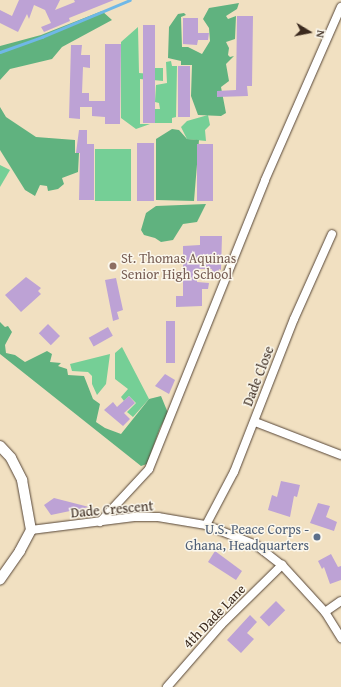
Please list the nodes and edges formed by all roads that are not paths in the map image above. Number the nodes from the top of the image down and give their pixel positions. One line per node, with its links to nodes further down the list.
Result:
1 (341, 7): 6 (street)
2 (332, 234): 3 (street, Dade Close)
3 (255, 422): 5 (street); 7 (street, Dade Close)
4 (0, 446): 8 (street)
5 (341, 455)
6 (100, 522): 7 (street, Dade Crescent); 8 (street, Dade Crescent)
7 (206, 525): 9 (street, Dade Crescent)
8 (31, 530): 10 (street)
9 (282, 565): 12 (street, Dade Crescent); 14 (street, 4th Dade Lane)
10 (0, 580)
11 (341, 601): 12 (street)
12 (325, 612): 13 (street, Dade Crescent)
13 (341, 638)
14 (167, 687)

